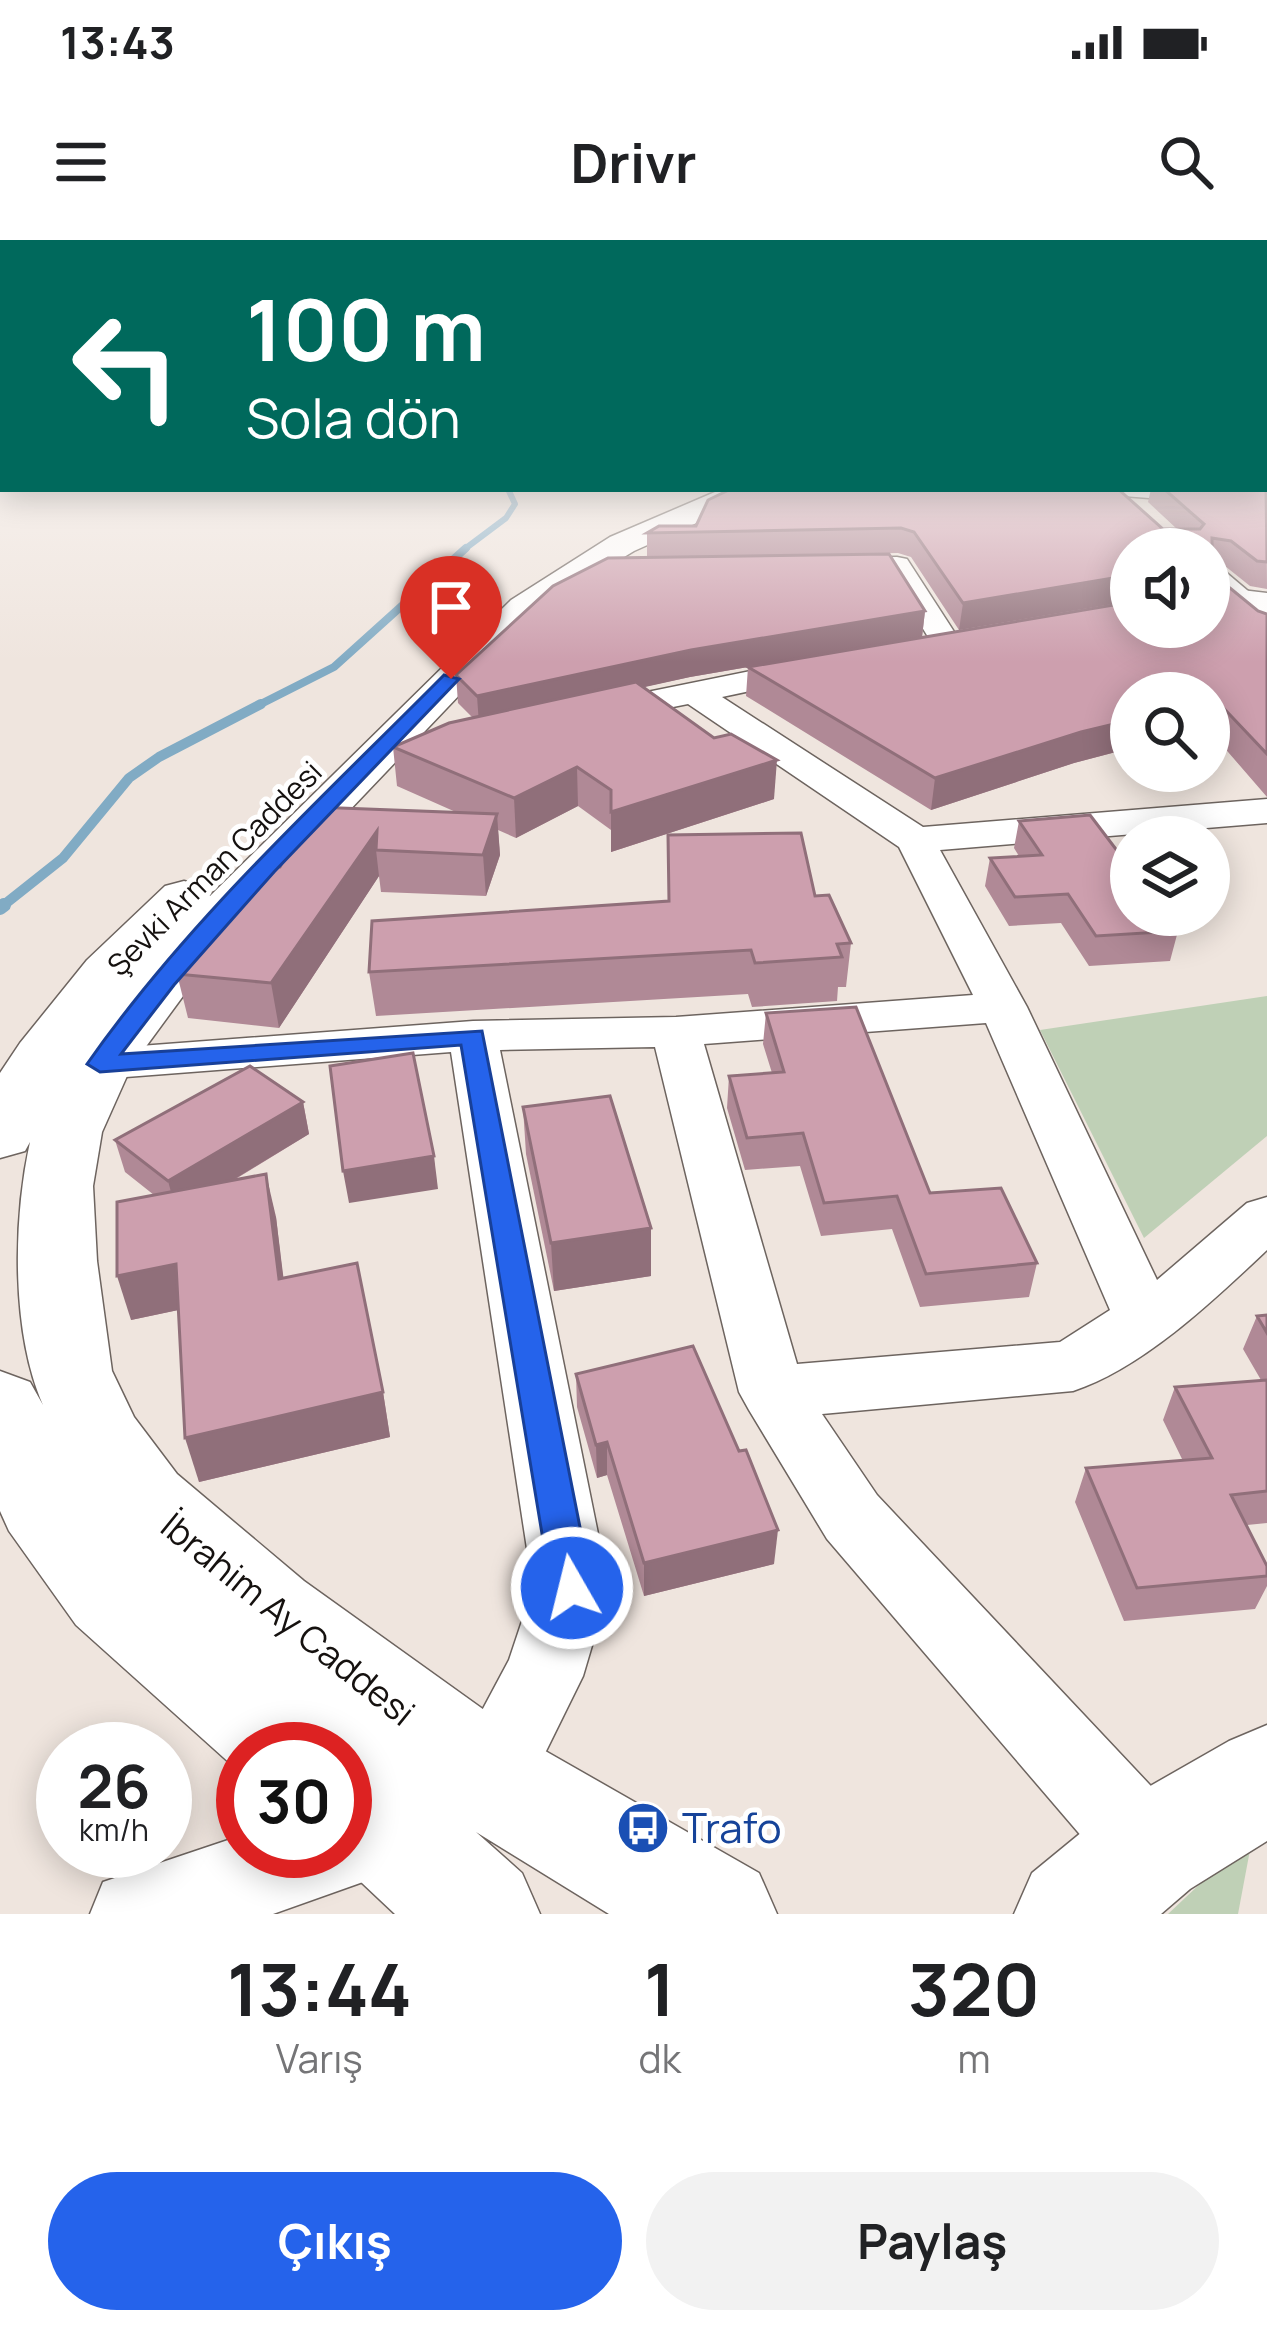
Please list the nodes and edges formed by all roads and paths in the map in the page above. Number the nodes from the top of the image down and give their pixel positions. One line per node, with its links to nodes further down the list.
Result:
1 (675, 505): 19 (main road, Şevki Arman Caddesi)
2 (711, 505): 18 (main road, İbrahim Ay Caddesi)
3 (1126, 505): 4 (main road)
4 (1142, 519)
5 (806, 566): 8 (street)
6 (1230, 596): 7 (main road)
7 (1267, 627)
8 (947, 644)
9 (854, 661): 10 (street)
10 (691, 691): 11 (street); 13 (street)
11 (553, 722)
12 (1250, 812): 13 (street); 14 (street)
13 (915, 840): 15 (street)
14 (1267, 849)
15 (1003, 1007): 16 (street); 21 (street)
16 (676, 1032): 17 (street); 22 (street)
17 (473, 1036): 18 (street); 26 (street)
18 (100, 1064): 26 (main road, İbrahim Ay Caddesi)
19 (0, 1135)
20 (1267, 1216): 21 (street)
21 (1144, 1318): 22 (street)
22 (772, 1392): 30 (street)
23 (0, 1406): 24 (main road)
24 (21, 1508): 25 (main road)
25 (262, 1722)
26 (488, 1778): 33 (main road, İbrahim Ay Caddesi)
27 (1267, 1779): 30 (main road)
28 (372, 1843): 32 (main road)
29 (230, 1878): 31 (street)
30 (1112, 1882)
31 (135, 1914)
32 (481, 1914)
33 (718, 1914)

